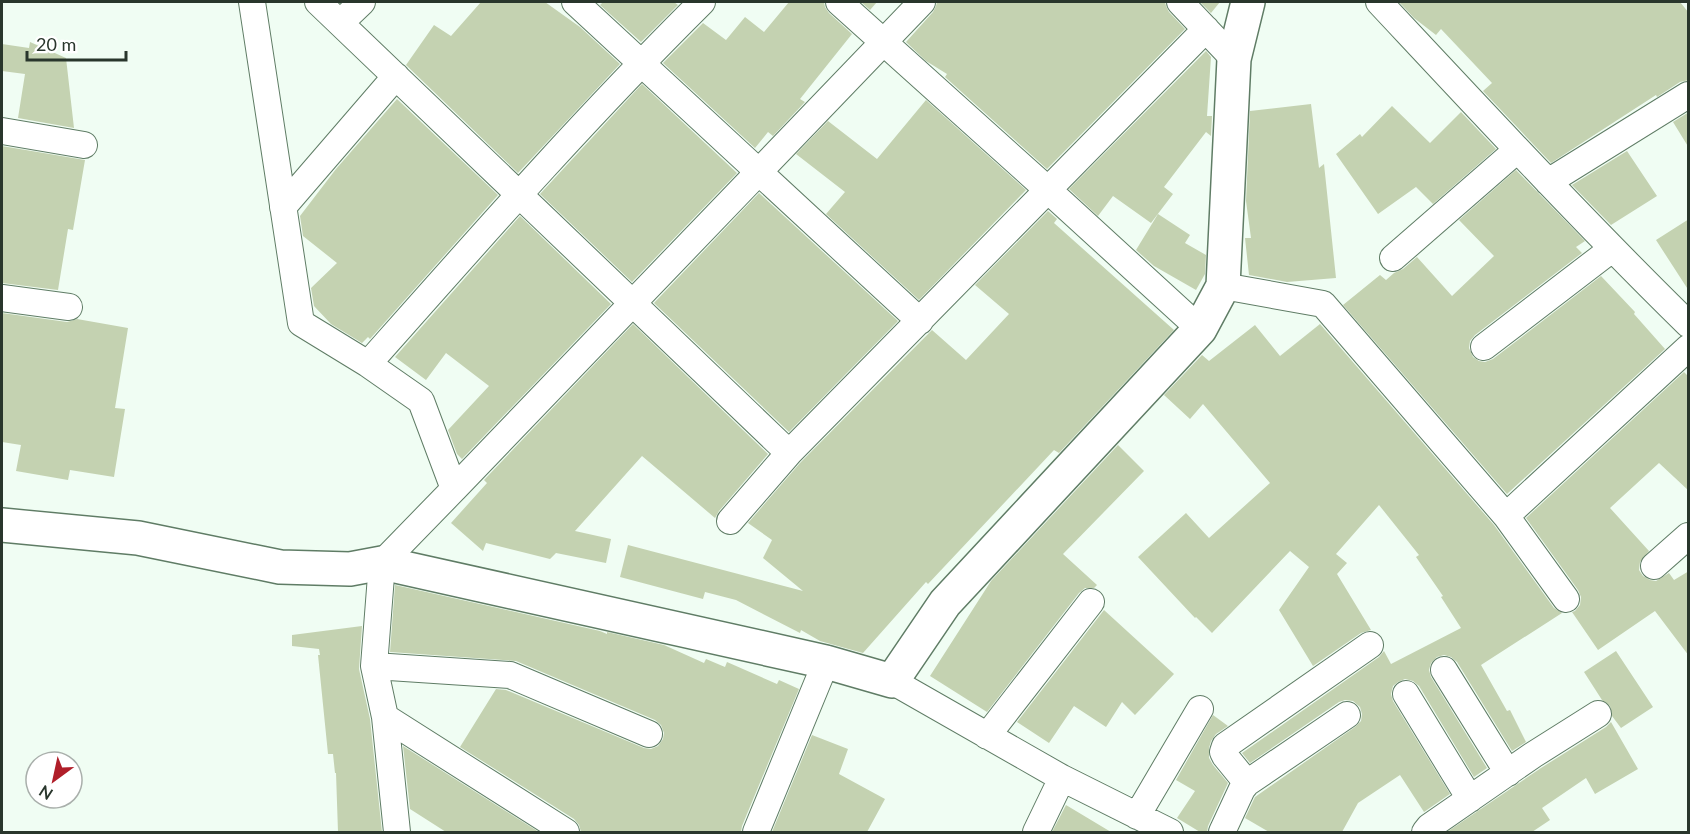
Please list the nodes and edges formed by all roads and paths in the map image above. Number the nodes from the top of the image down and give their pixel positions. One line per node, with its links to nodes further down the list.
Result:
1 (252, 2): 25 (street)
2 (318, 2): 11 (street)
3 (362, 2): 11 (street)
4 (575, 2): 15 (street)
5 (702, 2): 15 (street)
6 (839, 2): 13 (street)
7 (922, 2): 13 (street)
8 (1180, 2): 12 (street)
9 (1248, 2): 14 (street)
10 (1379, 2): 20 (street)
11 (340, 23): 16 (street)
12 (1206, 29): 14 (street); 23 (street)
13 (884, 42): 21 (street); 23 (street)
14 (1234, 58): 28 (street)
15 (641, 62): 21 (street); 24 (street)
16 (396, 76): 24 (street); 25 (street)
17 (1689, 95): 22 (street)
18 (2, 131): 19 (street)
19 (84, 145)
20 (1517, 150): 22 (street); 27 (street)
21 (759, 172): 30 (street); 32 (street)
22 (1548, 182): 26 (street)
23 (1048, 190): 32 (street); 34 (street)
24 (518, 194): 30 (street); 37 (street)
25 (283, 207): 37 (street)
26 (1612, 249): 33 (street); 35 (street)
27 (1393, 258)
28 (1223, 286): 34 (street); 40 (street)
29 (2, 298): 31 (street)
30 (633, 303): 38 (street); 39 (street)
31 (69, 307)
32 (920, 321): 38 (street)
33 (1689, 324)
34 (1200, 329): 52 (street)
35 (1484, 347)
36 (1689, 348): 40 (street)
37 (368, 364): 39 (street)
38 (789, 453): 41 (street)
39 (454, 489): 44 (street)
40 (1506, 516): 46 (street)
41 (730, 520)
42 (2, 525): 44 (street)
43 (1689, 536): 45 (street)
44 (382, 563): 49 (street); 50 (street)
45 (1654, 566)
46 (1566, 599)
47 (1091, 602): 59 (street)
48 (1370, 645): 62 (street)
49 (826, 662): 52 (street); 67 (street)
50 (374, 666): 57 (street); 58 (street)
51 (1444, 669): 60 (street)
52 (892, 681): 59 (street)
53 (1406, 694): 63 (street)
54 (1200, 708): 64 (street)
55 (1598, 714): 60 (street)
56 (1347, 715): 62 (street)
57 (385, 717): 65 (street); 66 (street)
58 (649, 734)
59 (987, 736): 61 (street)
60 (1508, 773): 63 (street)
61 (1062, 778): 64 (street); 68 (street)
62 (1247, 783): 70 (street)
63 (1470, 799): 71 (street)
64 (1137, 816): 69 (street)
65 (397, 832)
66 (566, 832)
67 (756, 832)
68 (1036, 832)
69 (1170, 832)
70 (1222, 832)
71 (1425, 832)

